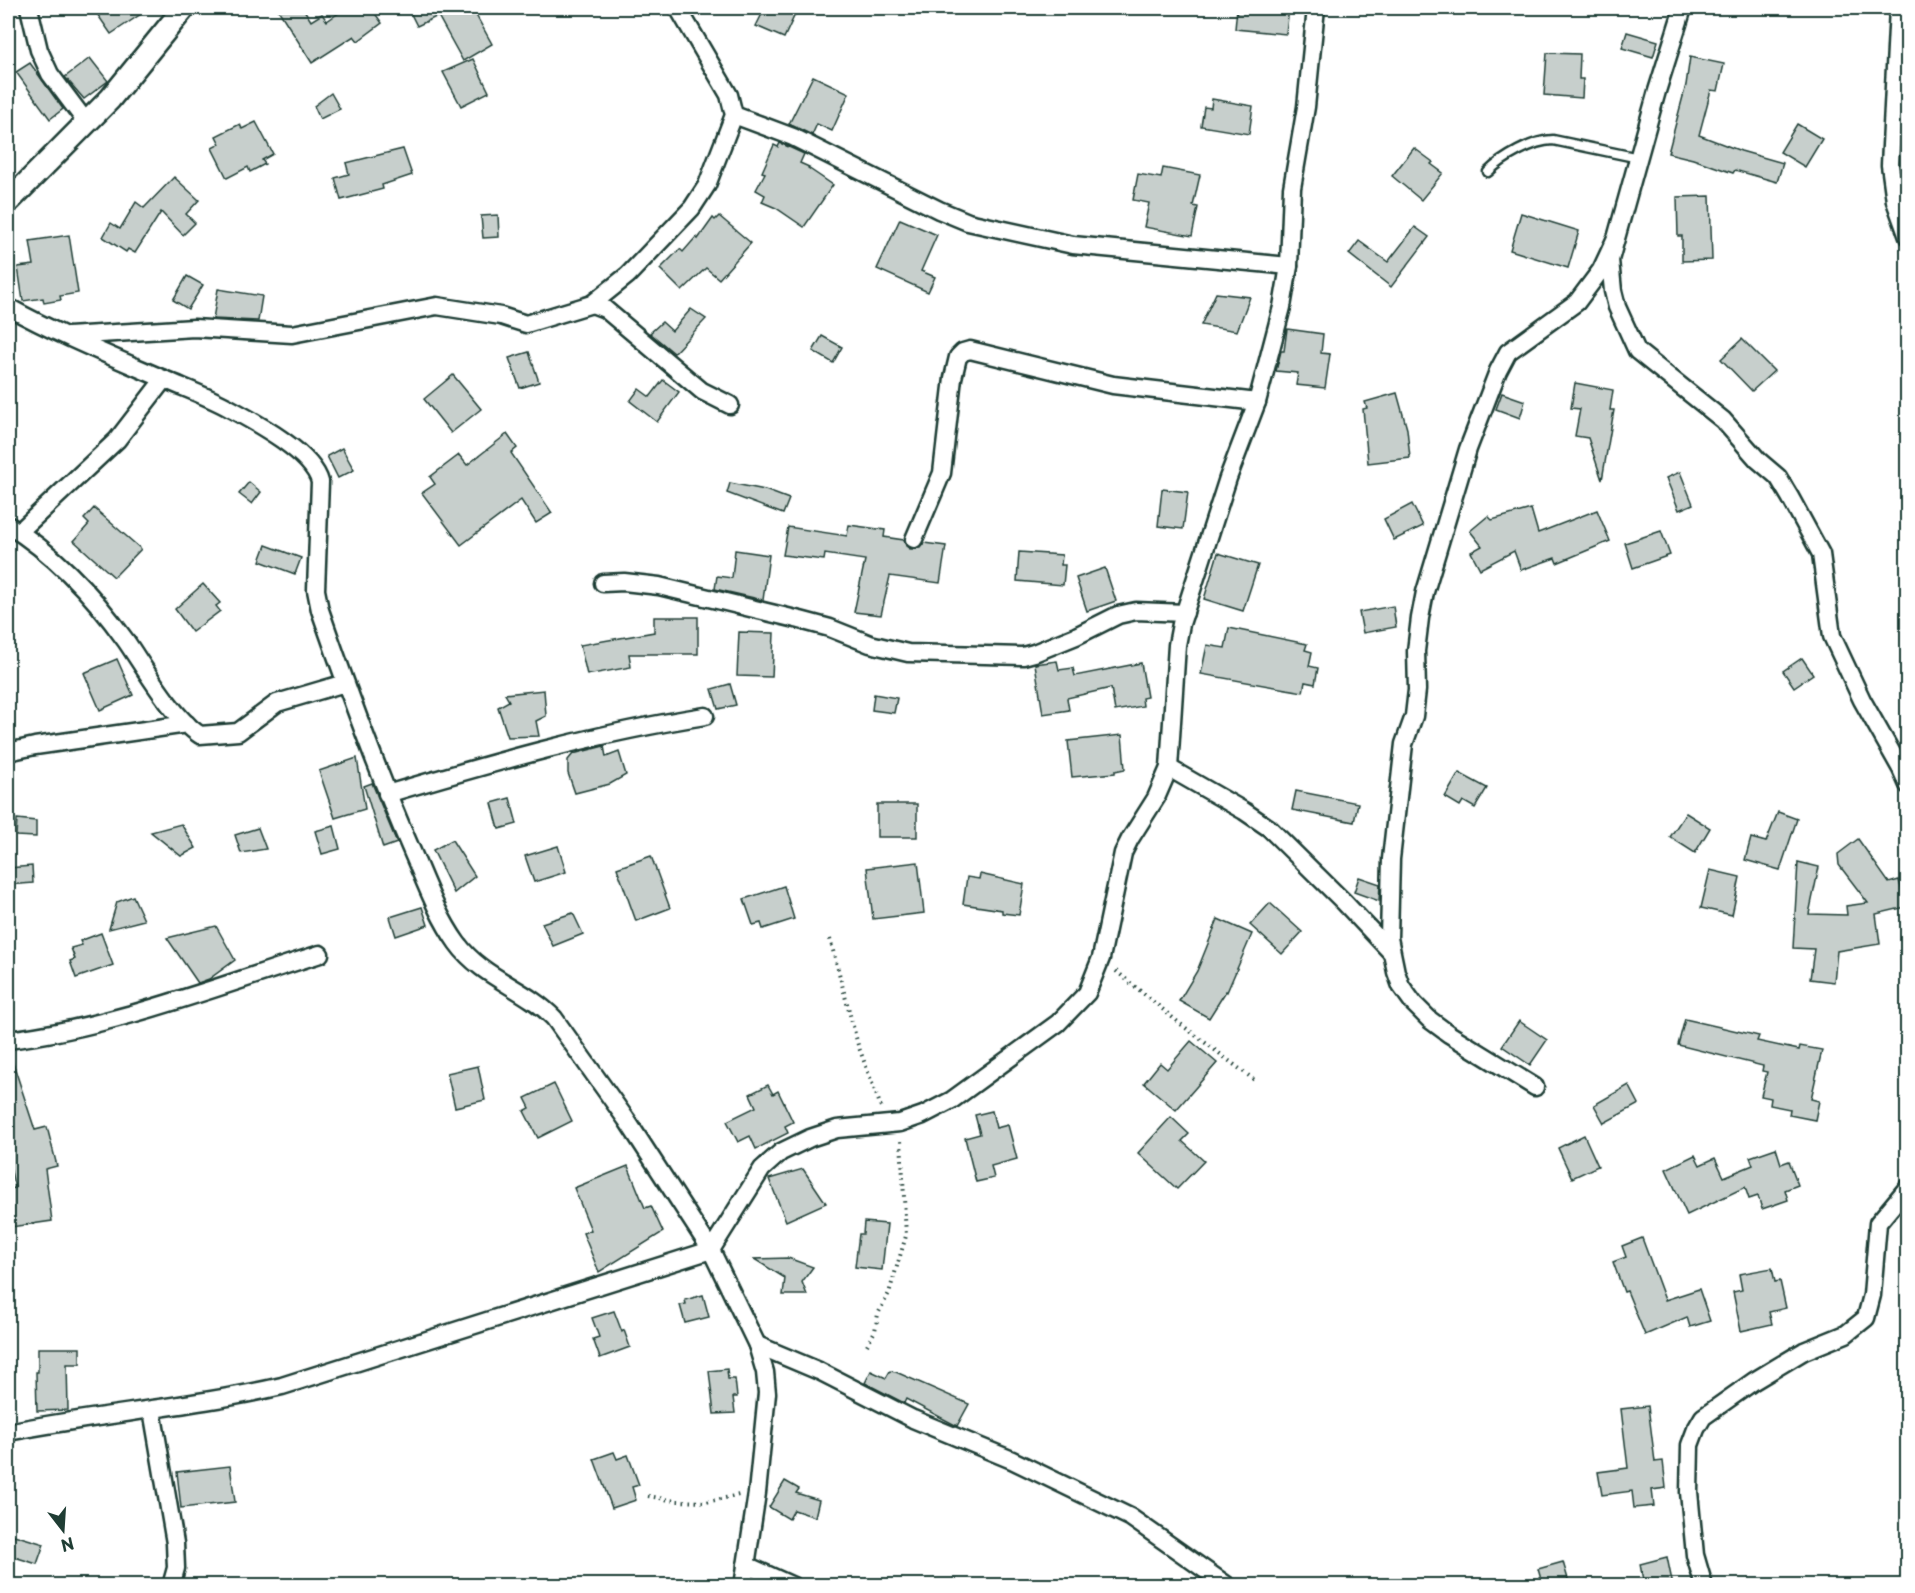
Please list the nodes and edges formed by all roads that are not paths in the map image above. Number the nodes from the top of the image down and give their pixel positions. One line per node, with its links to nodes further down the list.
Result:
1 (29, 8): 8 (street)
2 (184, 8): 8 (street)
3 (678, 8): 7 (street)
4 (1316, 8): 14 (street)
5 (1683, 8): 9 (street)
6 (1898, 8): 12 (street)
7 (734, 115): 14 (street); 15 (street)
8 (86, 122): 11 (street)
9 (1639, 158): 10 (lane); 13 (street)
10 (1488, 172)
11 (8, 202)
12 (1908, 237)
13 (1615, 240): 30 (street); 32 (street)
14 (1289, 266): 19 (street)
15 (592, 304): 17 (street); 20 (street)
16 (8, 308): 17 (street)
17 (67, 336): 18 (street)
18 (164, 379): 21 (street); 25 (street)
19 (1257, 402): 22 (street); 24 (street)
20 (730, 405)
21 (13, 529): 27 (street)
22 (914, 539)
23 (603, 583): 24 (street)
24 (1185, 613): 29 (street)
25 (345, 683): 27 (street); 31 (street)
26 (705, 716): 31 (street)
27 (187, 724): 28 (street)
28 (8, 752)
29 (1169, 768): 32 (street); 37 (street)
30 (1905, 773)
31 (387, 794): 37 (street)
32 (1391, 952): 35 (street)
33 (320, 954): 34 (street)
34 (8, 1040)
35 (1534, 1087)
36 (1908, 1187): 46 (street)
37 (711, 1250): 38 (street); 39 (street)
38 (758, 1345): 41 (street); 45 (street)
39 (152, 1410): 40 (street); 42 (street)
40 (8, 1432)
41 (746, 1564): 43 (street); 44 (street)
42 (171, 1586)
43 (742, 1586)
44 (793, 1586)
45 (1228, 1586)
46 (1704, 1586)

